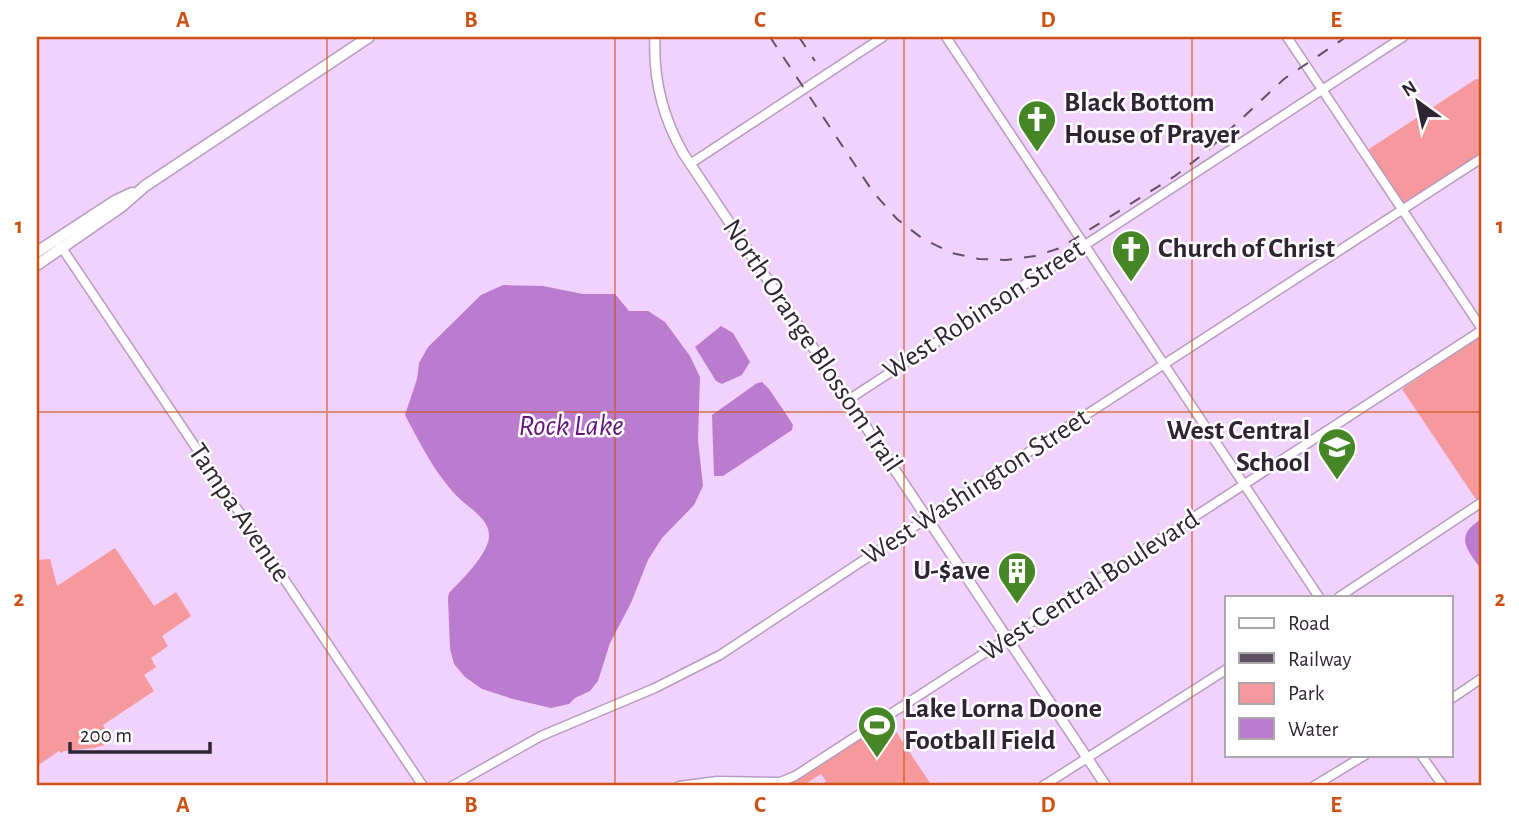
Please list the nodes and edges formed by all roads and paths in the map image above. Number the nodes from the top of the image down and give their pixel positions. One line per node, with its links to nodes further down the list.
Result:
1 (369, 37): 11 (highway)
2 (655, 37): 9 (main road, North Orange Blossom Trail)
3 (883, 37): 9 (street)
4 (946, 37): 12 (street)
5 (1287, 37): 7 (street)
6 (1403, 37): 7 (street, West Robinson Street)
7 (1323, 89): 10 (street); 12 (street, West Robinson Street)
8 (1482, 158): 10 (street, West Washington Street)
9 (690, 164): 17 (main road, North Orange Blossom Trail)
10 (1403, 210): 15 (street); 16 (street, West Washington Street)
11 (59, 244): 13 (highway); 14 (highway); 31 (street, Tampa Avenue)
12 (1084, 244): 16 (street); 17 (street, West Robinson Street)
13 (37, 252)
14 (37, 265)
15 (1482, 329): 18 (street, West Central Boulevard)
16 (1164, 364): 18 (street); 20 (street, West Washington Street)
17 (848, 400): 20 (main road, North Orange Blossom Trail)
18 (1245, 485): 21 (street); 23 (street, West Central Boulevard)
19 (1482, 502): 22 (street)
20 (927, 518): 23 (main road, North Orange Blossom Trail); 32 (street, West Washington Street)
21 (1318, 596)
22 (1341, 596)
23 (1008, 639): 29 (main road, North Orange Blossom Trail); 30 (street, West Central Boulevard)
24 (1225, 670): 29 (street)
25 (1482, 678): 26 (street)
26 (1452, 698)
27 (1362, 756): 36 (street)
28 (1423, 756): 37 (street)
29 (1087, 758): 34 (street); 35 (main road, North Orange Blossom Trail)
30 (773, 784): 33 (street, West Central Boulevard)
31 (423, 786)
32 (452, 786)
33 (678, 786)
34 (1043, 786)
35 (1106, 786)
36 (1314, 786)
37 (1443, 786)

